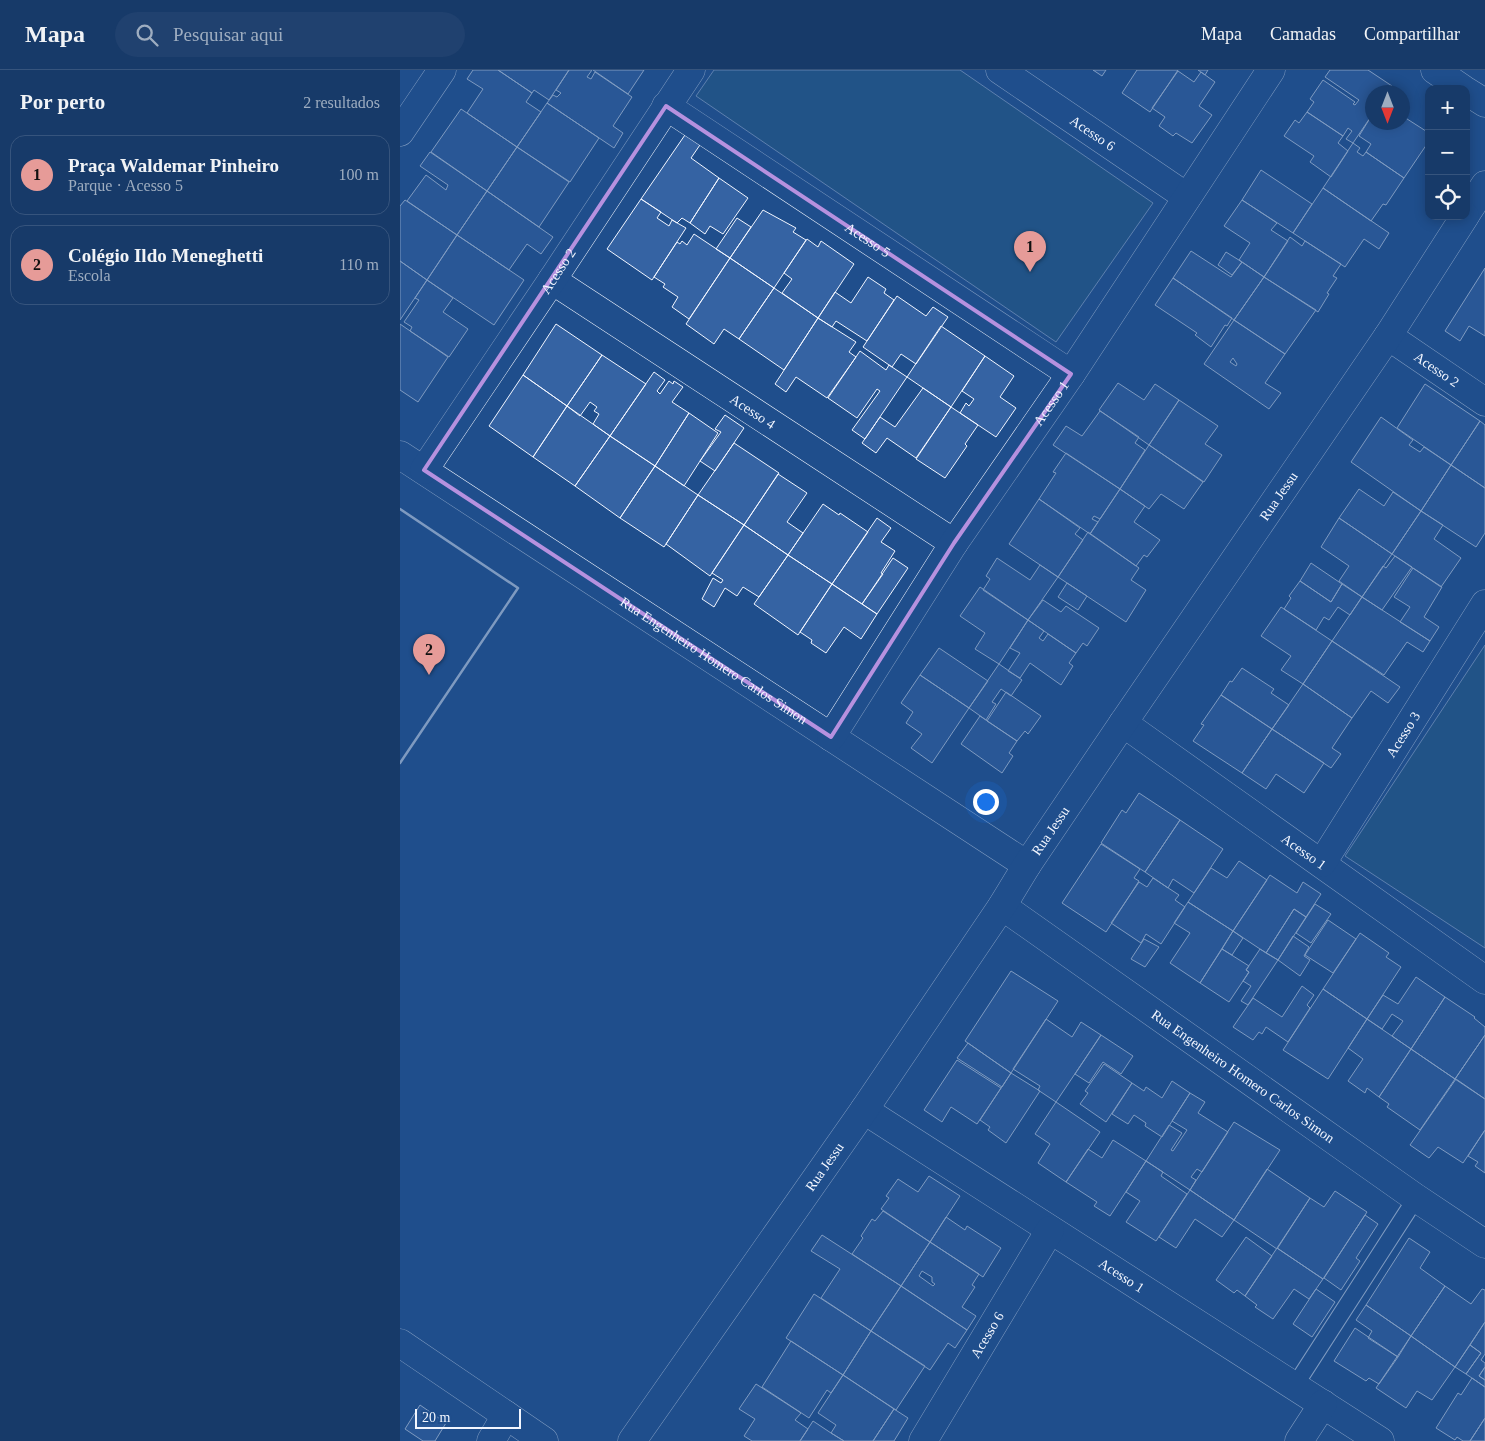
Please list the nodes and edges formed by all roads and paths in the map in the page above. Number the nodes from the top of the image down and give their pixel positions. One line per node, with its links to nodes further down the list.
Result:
1 (442, 70): 10 (street)
2 (690, 70): 9 (street, Acesso 2)
3 (1000, 70): 12 (street, Acesso 6)
4 (1271, 70): 12 (street, Acesso 1)
5 (1435, 70): 6 (street)
6 (1458, 85)
7 (1470, 93): 8 (street)
8 (1485, 103)
9 (666, 106): 15 (street, Acesso 2); 17 (street, Acesso 5)
10 (400, 132)
11 (1485, 184): 13 (street, Rua Jessu)
12 (1187, 197): 17 (street, Acesso 1)
13 (1470, 208)
14 (1463, 220): 16 (street, Rua Jessu)
15 (552, 280): 20 (street, Acesso 2); 21 (street, Acesso 4)
16 (1388, 336): 18 (street, Acesso 2); 23 (street, Rua Jessu)
17 (1071, 374): 21 (street, Acesso 1)
18 (1485, 402)
19 (400, 454): 20 (street, Rua Engenheiro Homero Carlos Simon)
20 (424, 470): 24 (street, Rua Engenheiro Homero Carlos Simon)
21 (954, 543): 24 (street, Acesso 1)
22 (1485, 604): 25 (street, Acesso 3)
23 (1123, 723): 25 (street, Acesso 1); 26 (street, Rua Jessu)
24 (831, 737): 26 (street, Rua Engenheiro Homero Carlos Simon)
25 (1322, 863): 28 (street, Acesso 1)
26 (1027, 865): 27 (street, Rua Jessu)
27 (1002, 906): 29 (street, Rua Jessu); 30 (street, Rua Engenheiro Homero Carlos Simon)
28 (1485, 980)
29 (864, 1110): 31 (street, Acesso 1); 39 (street, Rua Jessu)
30 (1416, 1198): 32 (street, Rua Engenheiro Homero Carlos Simon); 34 (lane)
31 (1050, 1230): 34 (street, Acesso 1); 40 (street, Acesso 6)
32 (1485, 1244)
33 (400, 1343): 36 (street)
34 (1294, 1386): 35 (street, Acesso 1)
35 (1323, 1404): 41 (street); 42 (street, Acesso 1)
36 (506, 1416): 37 (street); 38 (street)
37 (491, 1441)
38 (544, 1441)
39 (632, 1441)
40 (923, 1441)
41 (1299, 1441)
42 (1380, 1441)

